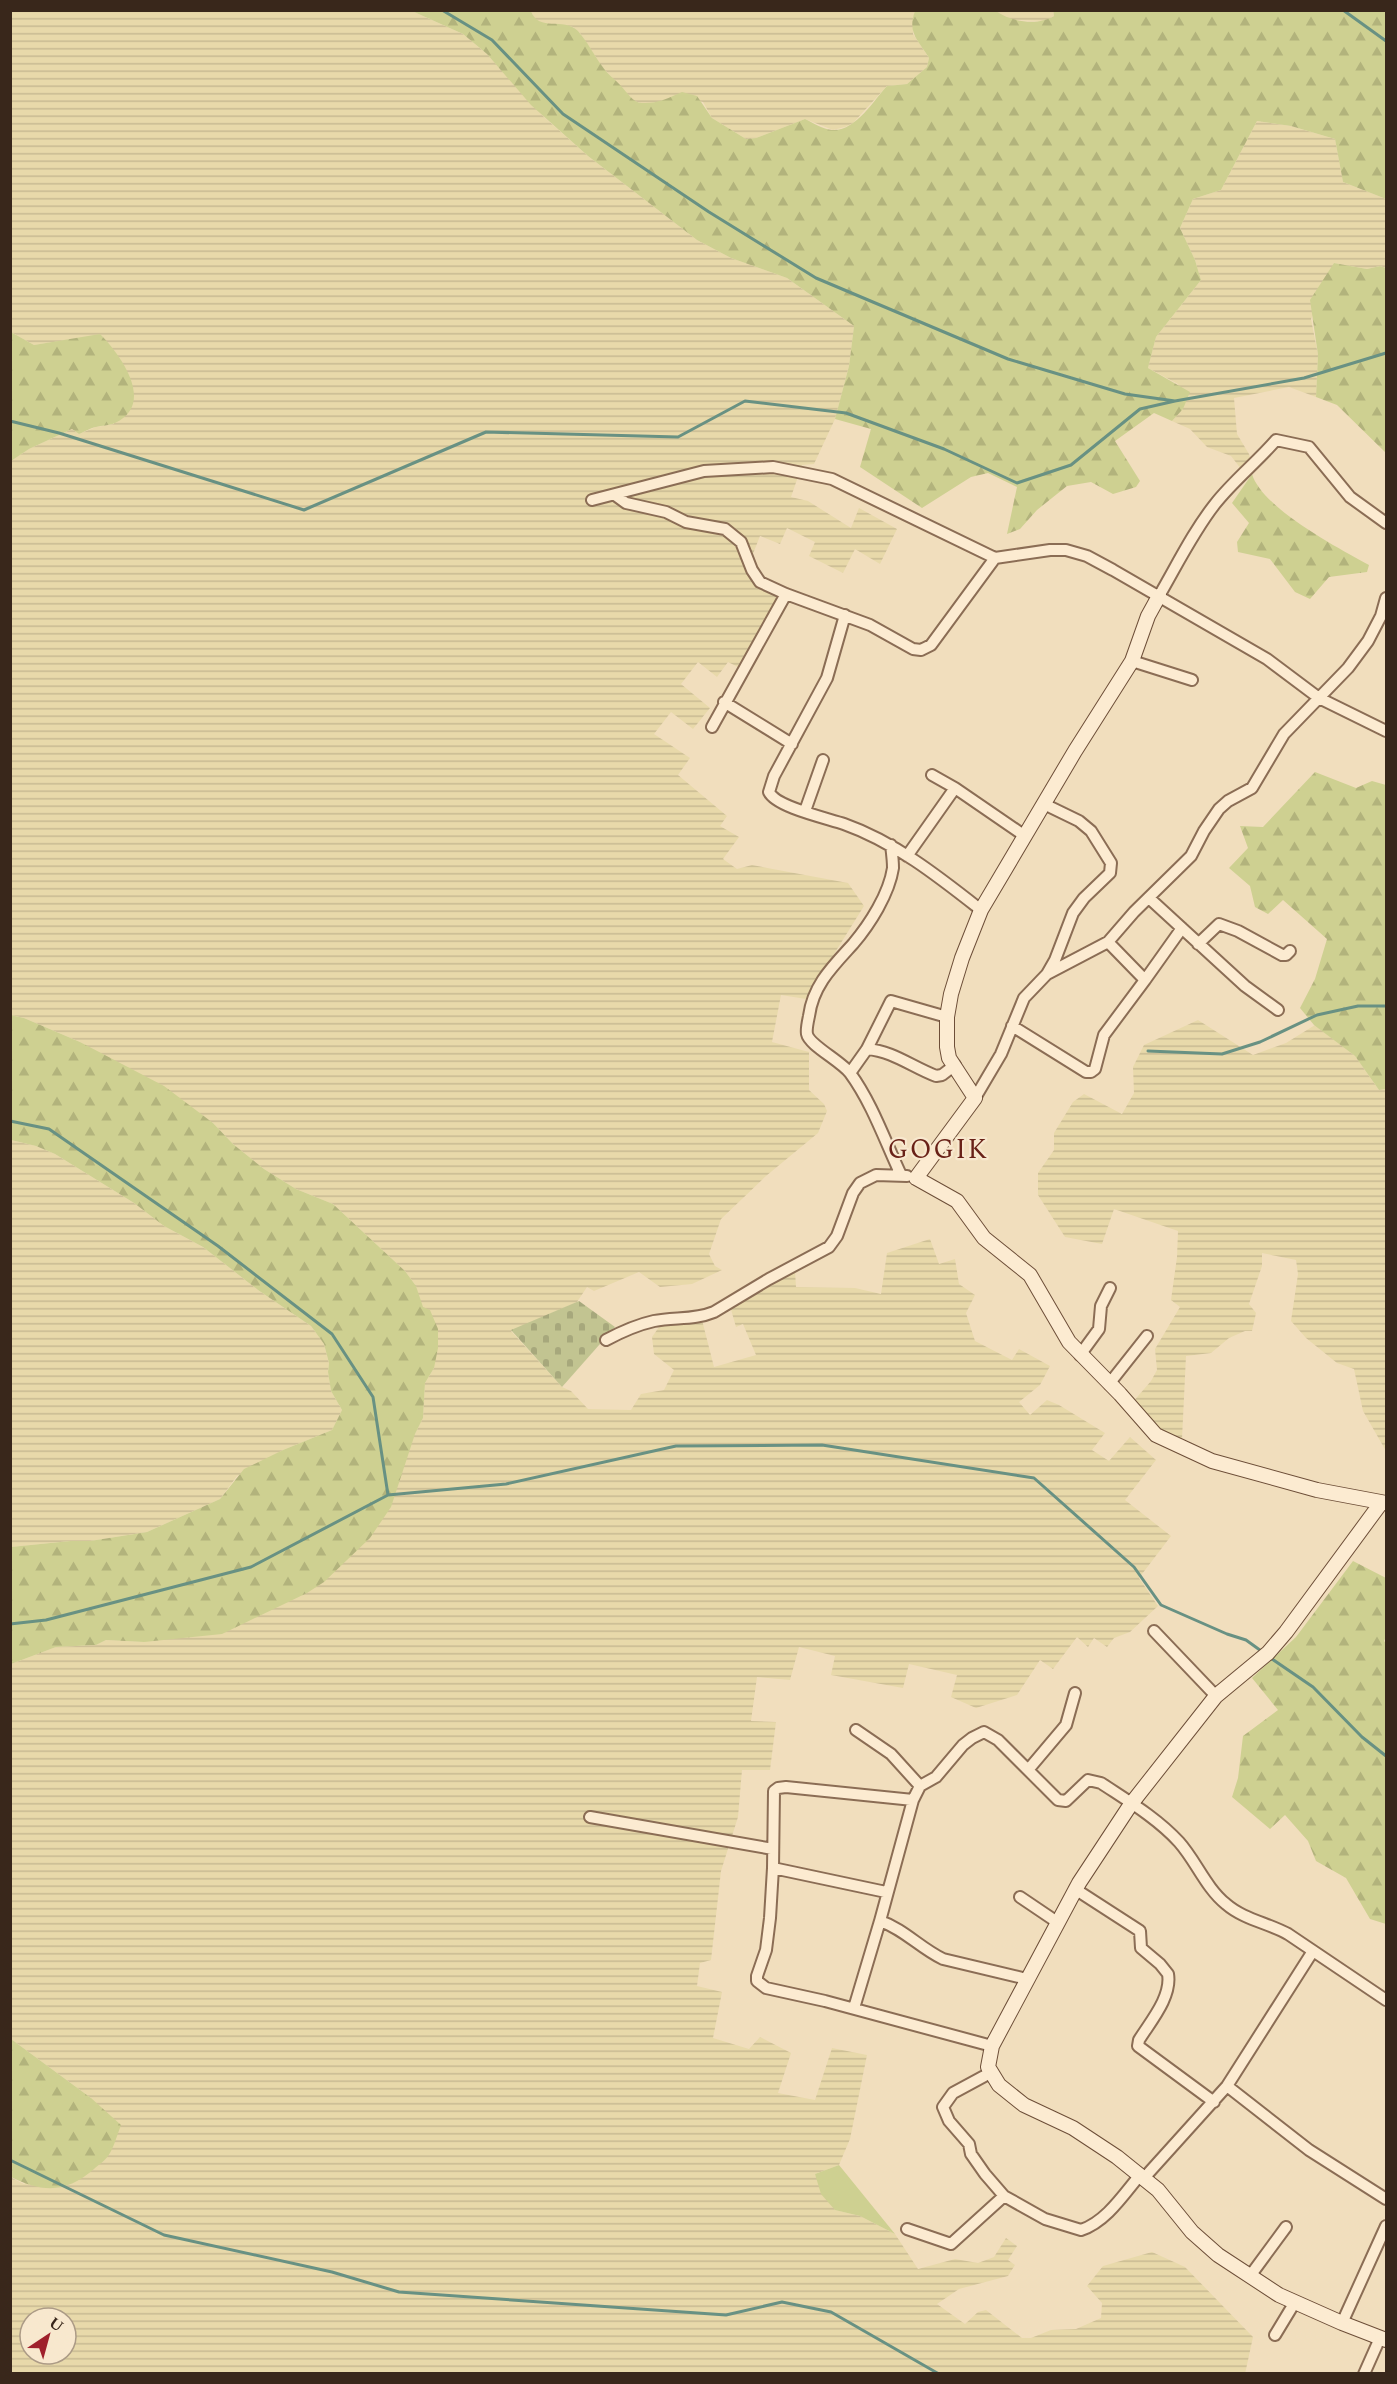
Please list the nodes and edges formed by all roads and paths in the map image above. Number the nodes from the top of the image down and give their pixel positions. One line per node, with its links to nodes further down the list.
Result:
1 (615, 495): 2 (street); 4 (street); 5 (street)
2 (592, 500)
3 (1386, 524): 6 (street)
4 (995, 558): 6 (street); 8 (street)
5 (786, 594): 8 (street); 12 (street)
6 (1160, 596): 9 (street); 11 (street)
7 (1386, 598): 11 (street)
8 (845, 615): 15 (street)
9 (1132, 661): 10 (street); 19 (street)
10 (1192, 680)
11 (1319, 698): 14 (street); 24 (street)
12 (724, 702): 13 (street); 15 (street)
13 (712, 727)
14 (1386, 731)
15 (792, 744): 20 (street)
16 (823, 760): 20 (street)
17 (932, 775): 18 (street)
18 (955, 788): 21 (street); 23 (street)
19 (1044, 804): 21 (street); 30 (street)
20 (805, 811): 22 (street)
21 (1025, 836): 25 (street)
22 (891, 845): 23 (street); 37 (street)
23 (907, 856): 25 (street)
24 (1149, 898): 26 (street); 27 (street)
25 (981, 910): 33 (street)
26 (1182, 928): 28 (street); 31 (street)
27 (1108, 942): 30 (street); 31 (street)
28 (1198, 944): 29 (street); 32 (street)
29 (1290, 951)
30 (1047, 974): 34 (street)
31 (1144, 980): 34 (street)
32 (1278, 1010)
33 (947, 1017): 35 (street); 36 (street)
34 (1012, 1026): 38 (street)
35 (867, 1048): 36 (street); 37 (street)
36 (955, 1065): 38 (street)
37 (850, 1072): 39 (street)
38 (975, 1098): 40 (street)
39 (901, 1175): 40 (street); 43 (street)
40 (916, 1178): 44 (street)
41 (1110, 1288): 44 (street)
42 (1147, 1336): 45 (street)
43 (606, 1340)
44 (1080, 1355): 45 (street)
45 (1109, 1384): 46 (street)
46 (1383, 1503): 49 (street)
47 (1154, 1631): 49 (street)
48 (1075, 1693): 51 (street)
49 (1216, 1696): 54 (street)
50 (856, 1730): 52 (street)
51 (1028, 1770): 52 (street); 54 (street)
52 (920, 1786): 53 (street)
53 (914, 1800): 56 (street); 59 (street)
54 (1131, 1804): 58 (street); 63 (street)
55 (590, 1817): 56 (street)
56 (773, 1849): 57 (street)
57 (773, 1868): 59 (street); 66 (street)
58 (1075, 1889): 62 (street); 70 (street)
59 (886, 1893): 61 (street)
60 (1020, 1897): 62 (street)
61 (880, 1921): 64 (street); 66 (street)
62 (1057, 1922): 64 (street)
63 (1313, 1951): 65 (street); 69 (street)
64 (1027, 1979): 67 (street)
65 (1386, 2000)
66 (854, 2008): 67 (street)
67 (992, 2046): 68 (street)
68 (990, 2073): 71 (street); 72 (street)
69 (1227, 2086): 70 (street); 73 (street)
70 (1214, 2102): 71 (street)
71 (1142, 2176): 72 (street); 77 (street)
72 (1004, 2196): 76 (street)
73 (1386, 2199)
74 (1386, 2226): 79 (street)
75 (1286, 2227): 77 (street)
76 (907, 2229)
77 (1250, 2276): 78 (street)
78 (1295, 2302): 79 (street); 80 (street)
79 (1342, 2324): 81 (street)
80 (1275, 2335)
81 (1383, 2339): 82 (street)
82 (1364, 2373)

